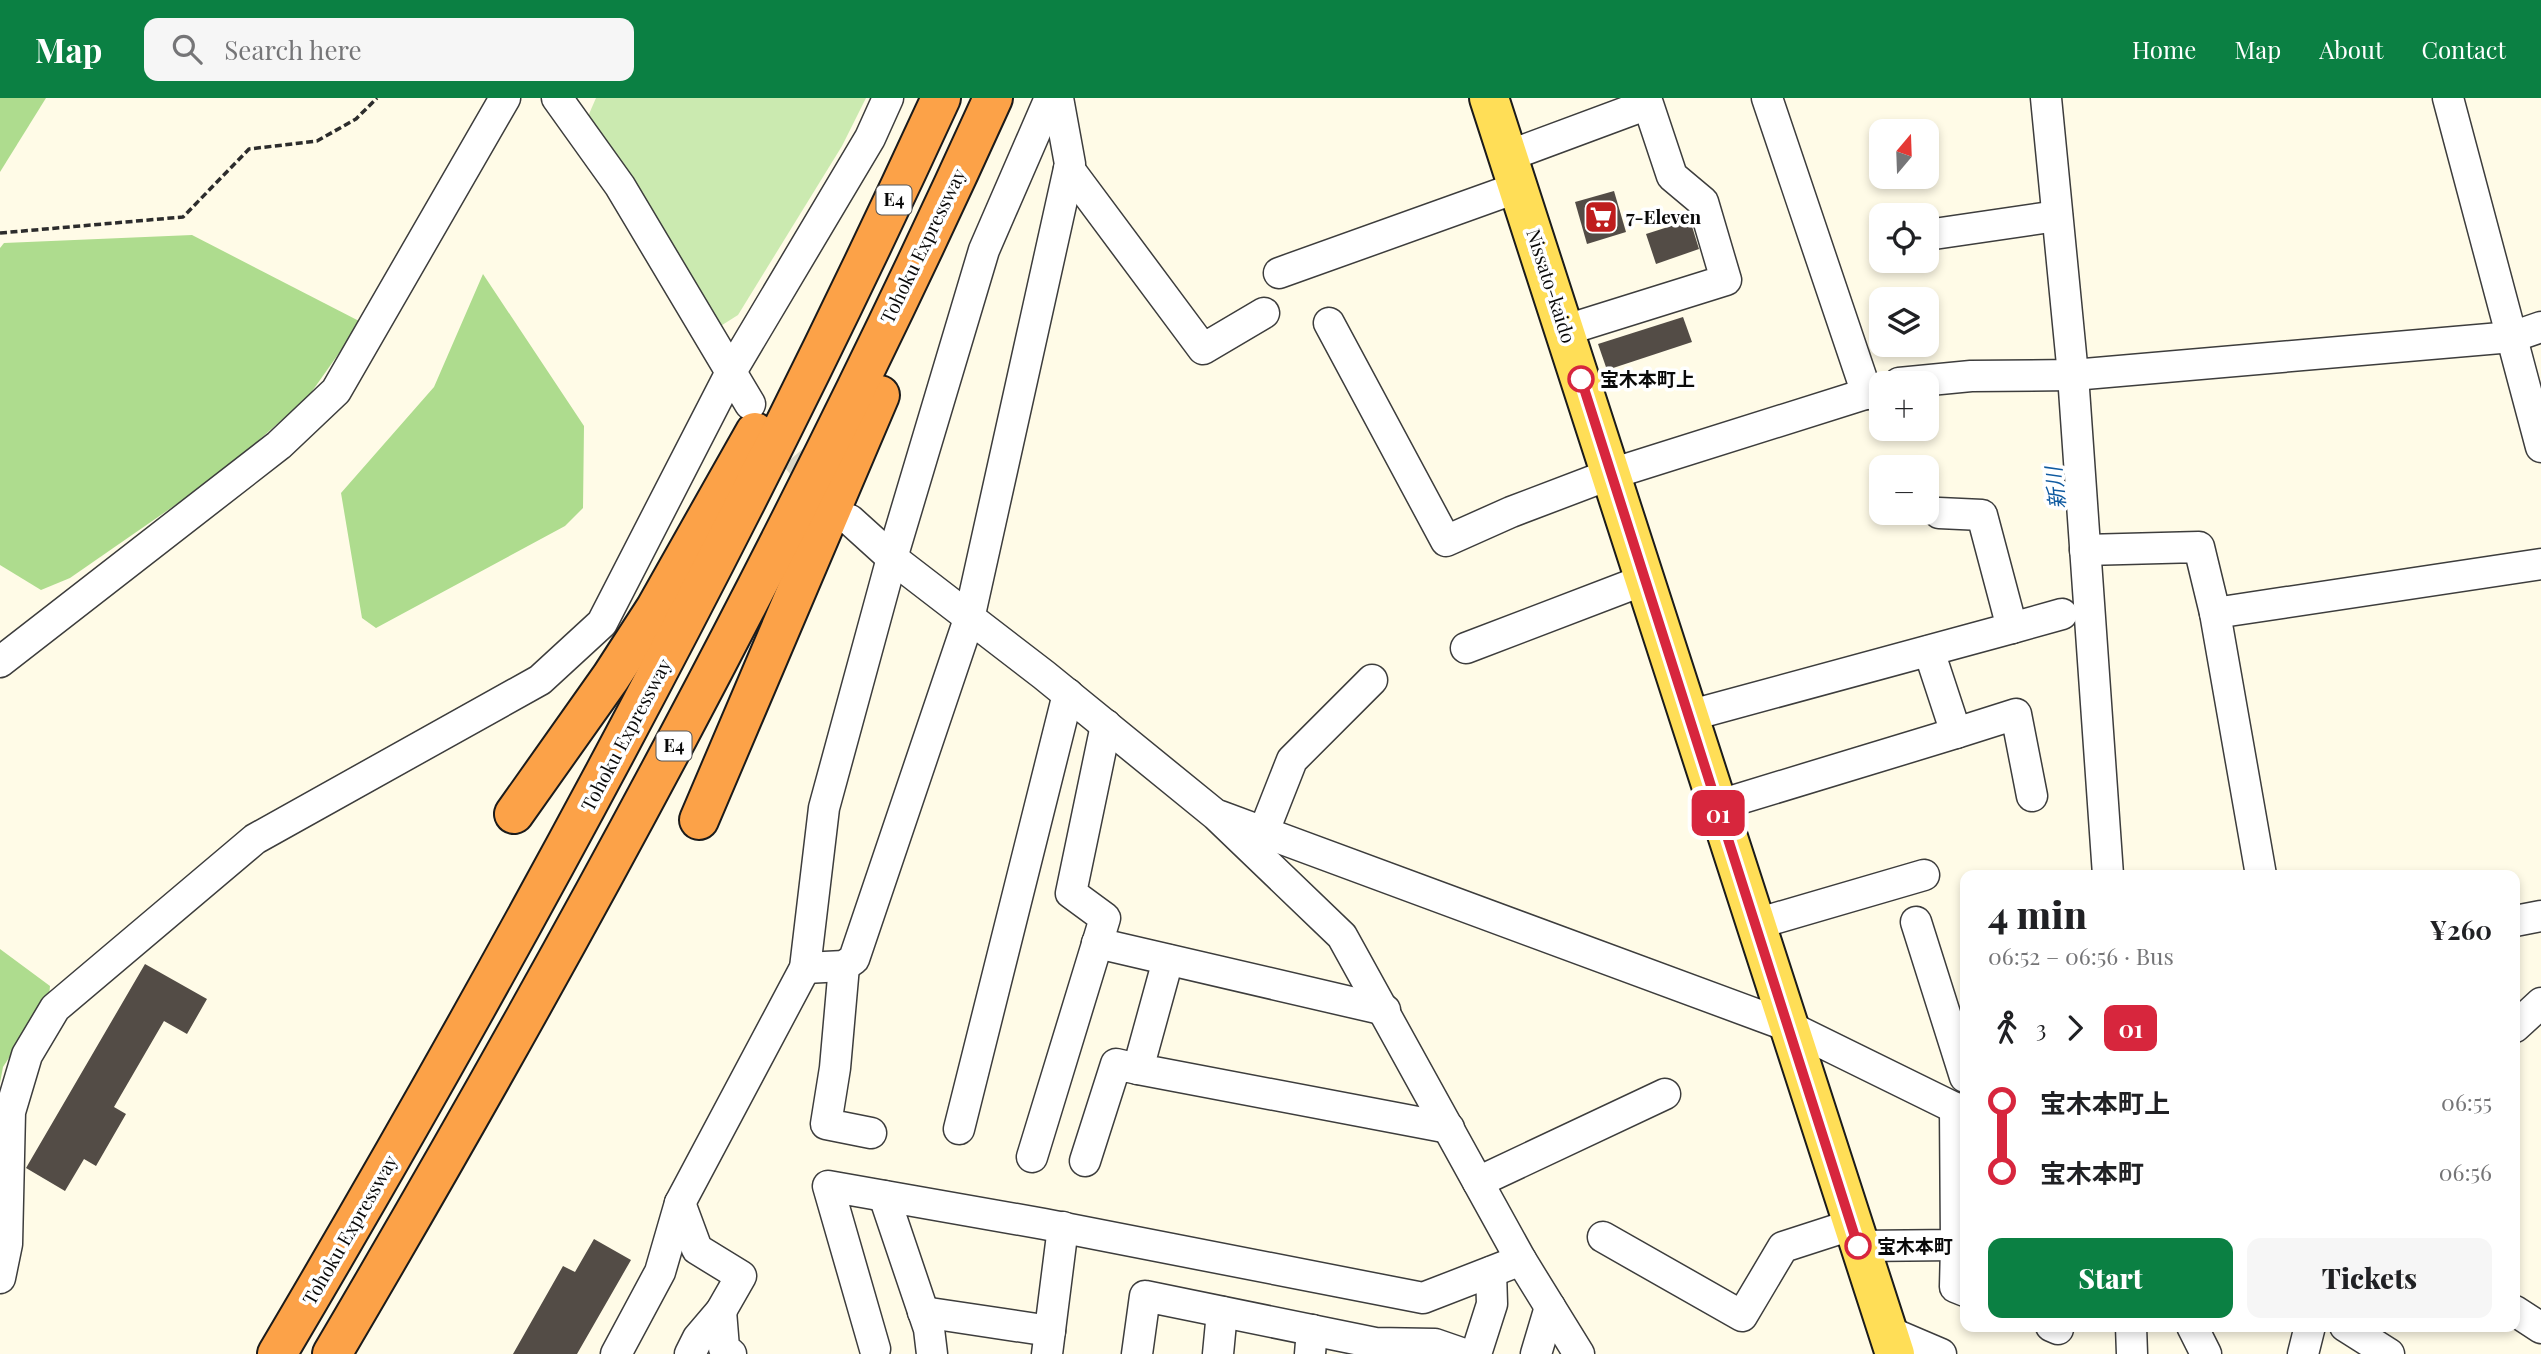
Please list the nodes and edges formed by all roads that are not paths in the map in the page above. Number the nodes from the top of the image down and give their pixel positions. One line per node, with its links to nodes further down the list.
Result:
1 (505, 98): 43 (street)
2 (557, 98): 23 (street)
3 (888, 98): 23 (street)
4 (941, 98): 17 (highway, Tohoku Expressway / E4)
5 (1050, 98): 34 (street)
6 (1058, 98): 12 (street)
7 (1489, 98): 13 (main road, Nissato-kaido)
8 (1767, 98): 25 (street)
9 (2046, 98): 14 (street)
10 (2448, 98): 22 (street)
11 (988, 110): 53 (highway); 104 (highway, Tohoku Expressway / E4)
12 (1069, 169): 18 (street); 39 (street)
13 (1513, 171): 16 (street); 21 (main road, Nissato-kaido); 21 (street)
14 (2057, 216): 15 (street); 24 (street)
15 (1939, 233)
16 (1279, 272)
17 (846, 301): 51 (highway); 103 (highway, Tohoku Expressway / E4)
18 (1264, 313)
19 (1329, 323): 30 (street)
20 (2541, 327): 22 (street)
21 (1566, 330): 30 (main road, Nissato-kaido)
22 (2512, 337): 24 (street); 29 (street)
23 (732, 370): 28 (street); 88 (street)
24 (2061, 376): 26 (street); 33 (street)
25 (1869, 378)
26 (1939, 379)
27 (1869, 394): 30 (street)
28 (750, 404)
29 (2541, 447)
30 (1611, 474): 36 (main road, Nissato-kaido)
31 (1939, 513): 40 (street)
32 (850, 520): 34 (street)
33 (2085, 550): 37 (street); 55 (street)
34 (892, 558): 39 (street); 65 (street)
35 (2541, 564): 37 (street)
36 (1644, 580): 41 (street); 46 (main road, Nissato-kaido)
37 (2215, 612): 56 (street)
38 (2062, 614): 40 (street)
39 (969, 619): 45 (street); 64 (street)
40 (2012, 628): 42 (street)
41 (1466, 648)
42 (1929, 651): 46 (street); 48 (street)
43 (0, 662)
44 (1372, 680): 54 (street)
45 (1068, 694): 47 (street); 75 (street)
46 (1688, 716): 50 (main road, Nissato-kaido)
47 (1106, 725): 52 (street); 62 (street)
48 (1956, 733): 49 (street); 50 (street)
49 (2032, 796)
50 (1716, 806): 61 (main road, Nissato-kaido)
51 (514, 814)
52 (1216, 816): 54 (street); 67 (street)
53 (699, 820)
54 (1264, 831): 69 (street)
55 (2108, 870)
56 (2260, 870)
57 (1924, 875): 61 (street)
58 (2541, 916): 59 (street)
59 (2520, 920)
60 (1916, 922): 70 (street)
61 (1756, 924): 69 (main road, Nissato-kaido)
62 (1097, 943): 63 (street); 77 (street)
63 (1168, 960): 67 (street); 71 (street)
64 (844, 966): 65 (street); 76 (street)
65 (805, 968): 81 (street)
66 (2541, 1003): 68 (street)
67 (1385, 1010): 74 (street)
68 (2520, 1022)
69 (1788, 1026): 73 (street); 83 (main road, Nissato-kaido)
70 (1960, 1061)
71 (1138, 1069): 74 (street); 78 (street)
72 (1665, 1094): 79 (street)
73 (1960, 1110): 85 (street)
74 (1449, 1128): 79 (street)
75 (959, 1129)
76 (871, 1133)
77 (1032, 1157)
78 (1085, 1161)
79 (1478, 1182): 86 (street)
80 (884, 1196): 82 (street); 92 (street); 102 (street)
81 (680, 1203): 91 (street); 105 (street)
82 (1063, 1227): 87 (street); 99 (street)
83 (1855, 1235): 84 (street); 85 (street); 101 (main road, Nissato-kaido)
84 (1604, 1237)
85 (1956, 1245): 89 (street)
86 (1521, 1260): 87 (street); 90 (street)
87 (1491, 1272): 112 (street)
88 (0, 1278)
89 (1960, 1288)
90 (1550, 1307): 113 (street); 114 (street)
91 (721, 1311): 106 (street); 107 (street)
92 (923, 1312): 99 (street); 108 (street)
93 (1222, 1312): 100 (street); 109 (street); 110 (street)
94 (2131, 1332): 116 (street)
95 (2195, 1332): 117 (street)
96 (2212, 1332): 117 (street)
97 (2308, 1332): 118 (street)
98 (2354, 1332): 119 (street)
99 (1049, 1342)
100 (1311, 1342): 111 (street)
101 (1891, 1342): 115 (street)
102 (875, 1349)
103 (277, 1354)
104 (332, 1354)
105 (616, 1354)
106 (690, 1354)
107 (731, 1354)
108 (932, 1354)
109 (1137, 1354)
110 (1218, 1354)
111 (1464, 1354)
112 (1476, 1354)
113 (1536, 1354)
114 (1579, 1354)
115 (1941, 1354)
116 (2132, 1354)
117 (2206, 1354)
118 (2303, 1354)
119 (2389, 1354)

